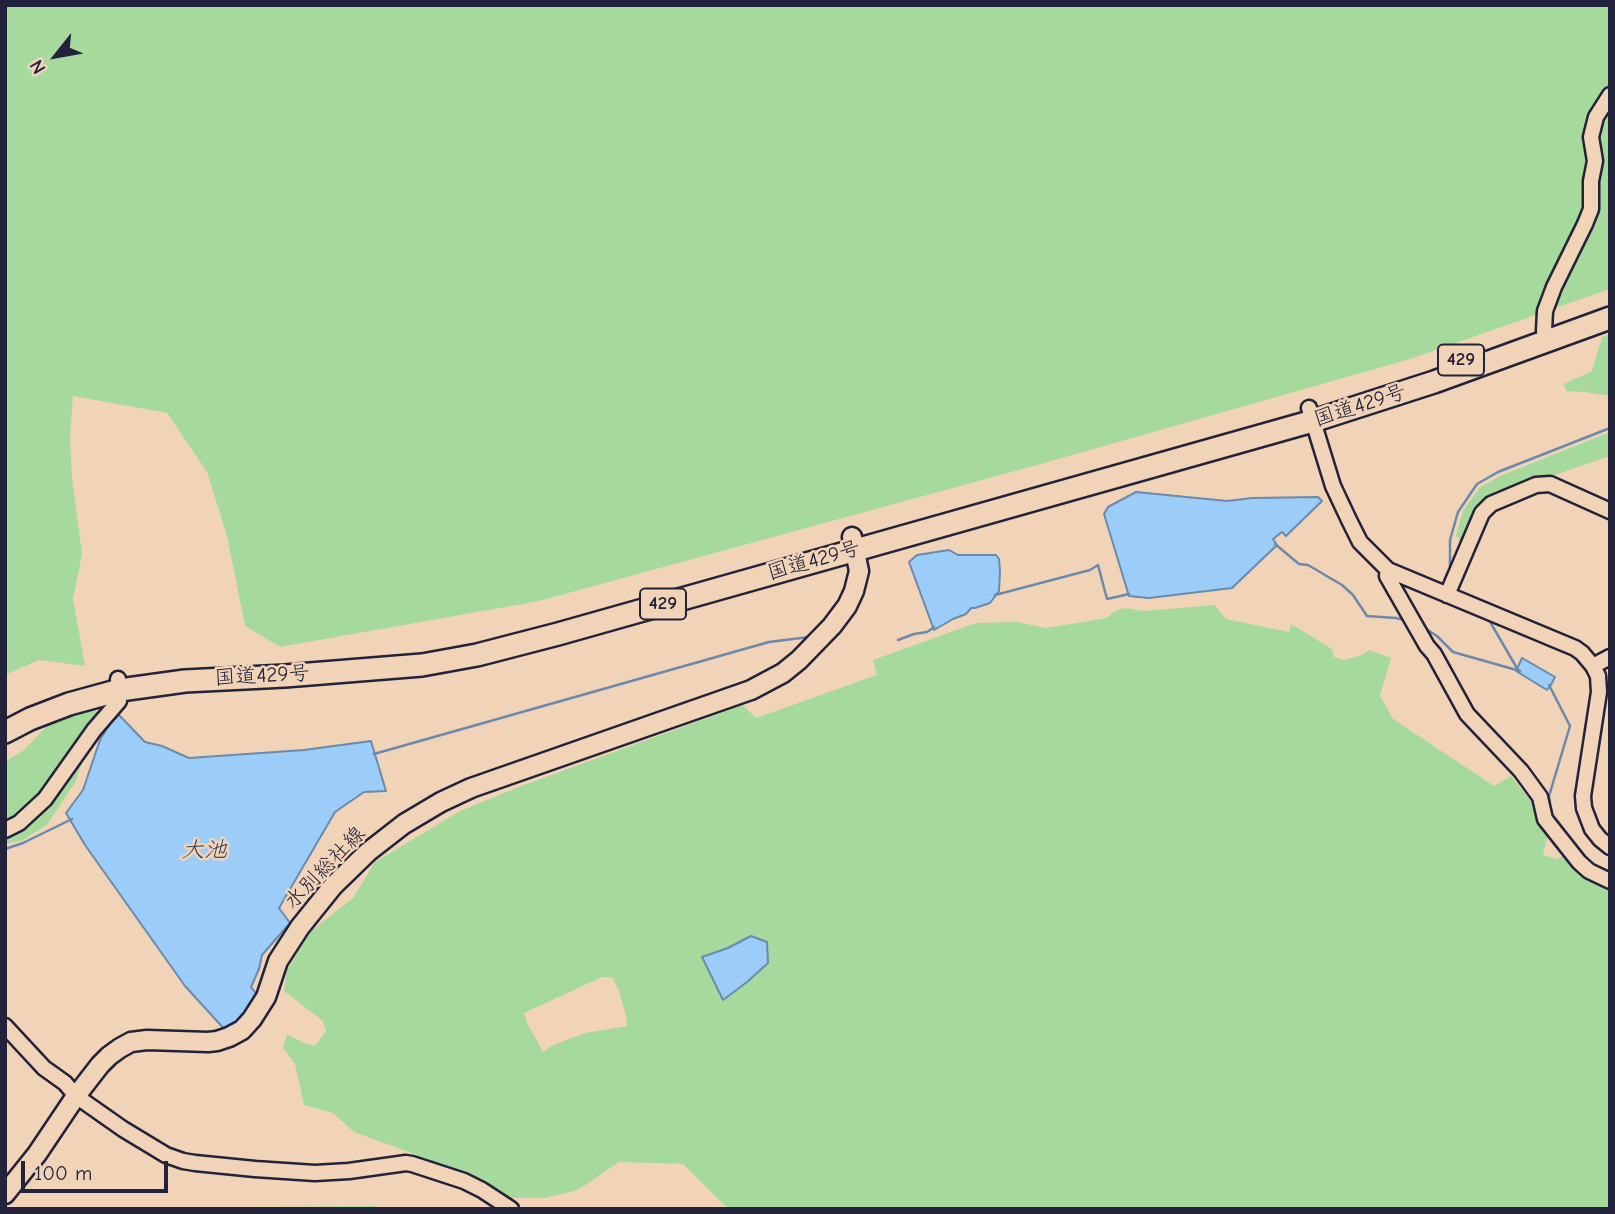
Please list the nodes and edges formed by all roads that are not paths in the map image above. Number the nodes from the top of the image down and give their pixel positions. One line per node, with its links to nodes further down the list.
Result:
1 (1610, 95): 4 (street)
2 (1610, 306): 4 (highway, 国道429号 / 429)
3 (1610, 318): 5 (highway, 国道429号 / 429)
4 (1544, 331): 5 (highway, 国道429号 / 429)
5 (1311, 414): 7 (highway, 国道429号 / 429); 8 (street)
6 (1610, 511): 9 (street)
7 (853, 543): 12 (highway, 国道429号 / 429); 19 (main road, 水別総社線)
8 (1388, 570): 9 (street); 17 (street)
9 (1447, 595): 11 (street)
10 (1610, 657): 11 (street)
11 (1593, 666): 16 (street)
12 (119, 685): 13 (highway, 国道429号 / 429); 14 (highway, 国道429号 / 429); 15 (street)
13 (5, 719)
14 (5, 732)
15 (5, 830)
16 (1610, 847)
17 (1610, 881)
18 (5, 1026): 19 (street)
19 (76, 1096): 20 (main road, 水別総社線); 21 (street)
20 (5, 1194)
21 (511, 1209)

